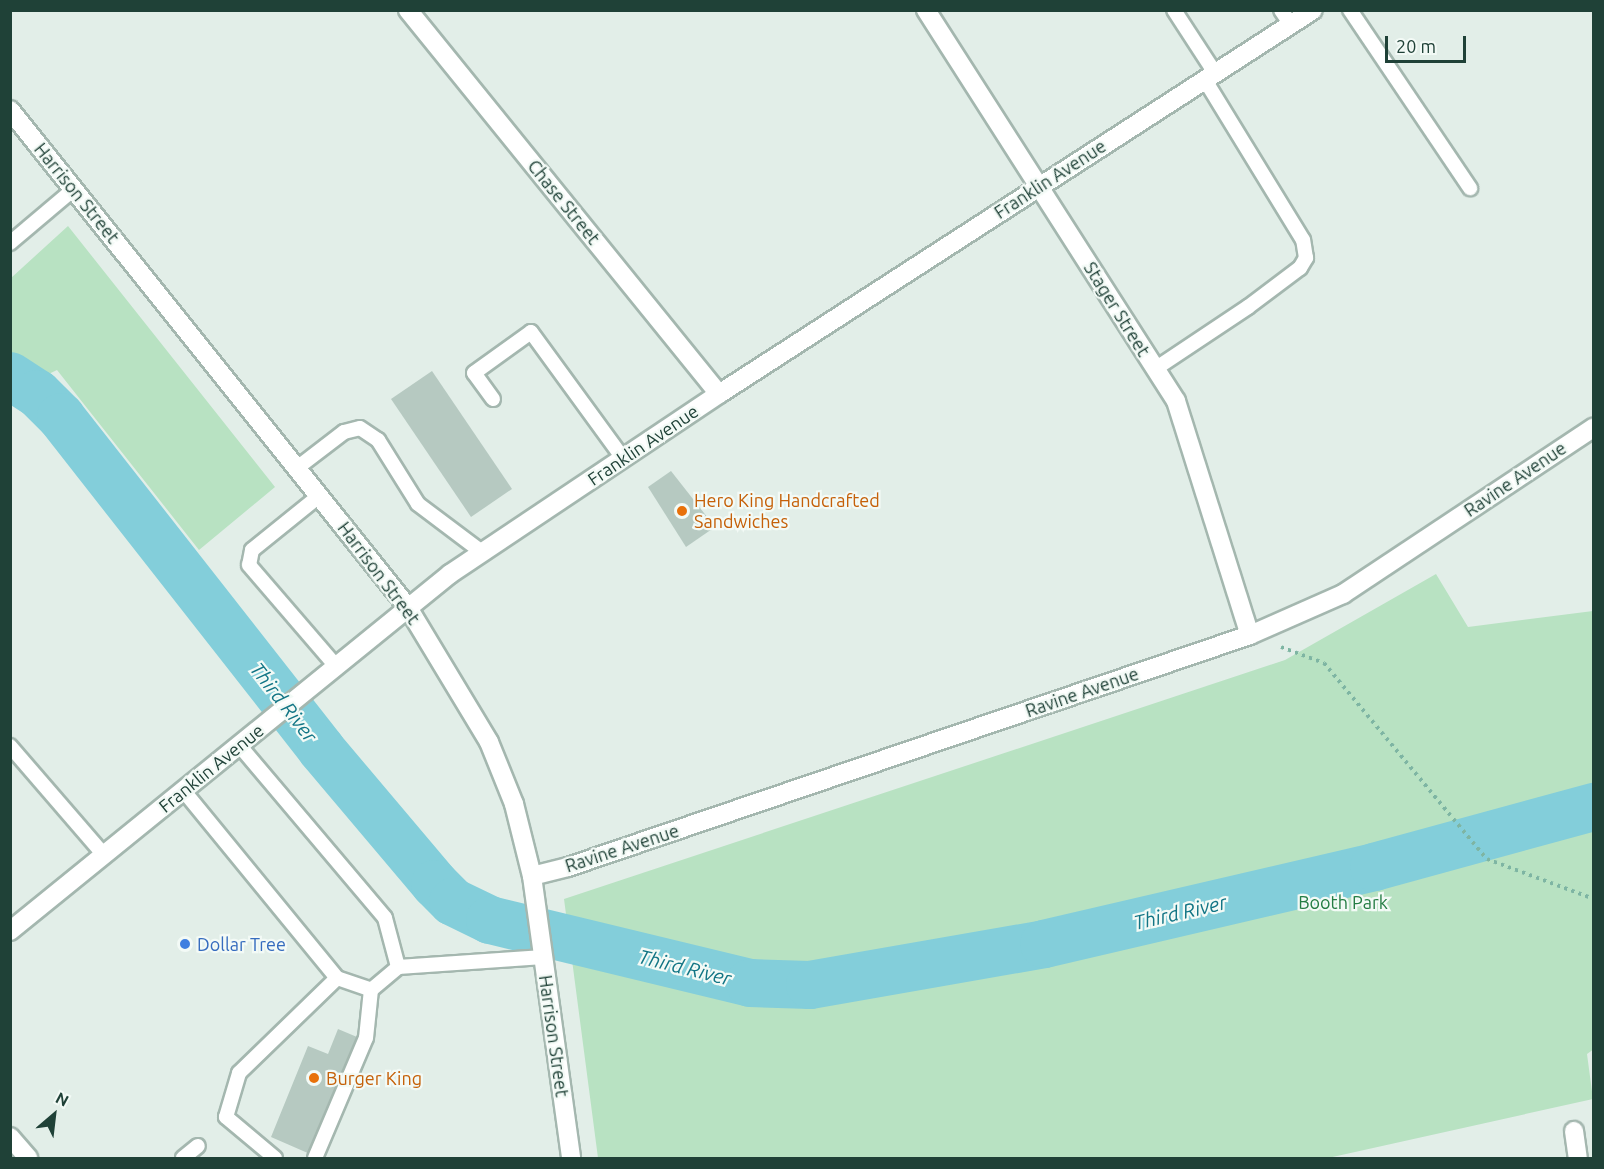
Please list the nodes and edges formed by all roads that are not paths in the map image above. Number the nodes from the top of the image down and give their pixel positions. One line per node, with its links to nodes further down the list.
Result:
1 (408, 10): 14 (street, Chase Street)
2 (926, 10): 9 (street, Stager Street)
3 (1174, 10): 7 (lane)
4 (1313, 10): 6 (street, Franklin Avenue)
5 (1350, 10): 10 (lane)
6 (1286, 18): 7 (street, Franklin Avenue)
7 (1210, 76): 9 (street, Franklin Avenue); 13 (lane)
8 (10, 110): 11 (street, Harrison Street)
9 (1039, 186): 13 (street, Stager Street); 14 (street, Franklin Avenue)
10 (1470, 188)
11 (74, 189): 12 (lane); 18 (street, Harrison Street)
12 (10, 243)
13 (1155, 369): 22 (street, Stager Street)
14 (719, 394): 17 (street, Franklin Avenue)
15 (493, 399): 17 (lane)
16 (1593, 427): 22 (street, Ravine Avenue)
17 (623, 458): 20 (street, Franklin Avenue)
18 (297, 468): 19 (street, Harrison Street); 20 (lane)
19 (319, 496): 21 (street, Harrison Street); 23 (lane)
20 (482, 552): 21 (street, Franklin Avenue)
21 (407, 606): 23 (street, Franklin Avenue); 28 (street, Harrison Street)
22 (1250, 635): 28 (street, Ravine Avenue)
23 (335, 665): 24 (street, Franklin Avenue)
24 (239, 745): 26 (street, Franklin Avenue); 31 (lane)
25 (10, 746): 27 (lane)
26 (183, 790): 27 (street, Franklin Avenue); 32 (lane)
27 (104, 855): 29 (street, Franklin Avenue)
28 (533, 883): 30 (street, Harrison Street)
29 (10, 931)
30 (545, 964): 31 (lane); 41 (street, Harrison Street)
31 (398, 967): 33 (lane)
32 (337, 978): 33 (lane); 39 (lane)
33 (371, 990): 40 (lane)
34 (1574, 1131): 42 (street)
35 (10, 1137): 37 (street)
36 (198, 1146): 38 (lane)
37 (28, 1158)
38 (183, 1158)
39 (275, 1158)
40 (315, 1158)
41 (571, 1158)
42 (1578, 1158)

